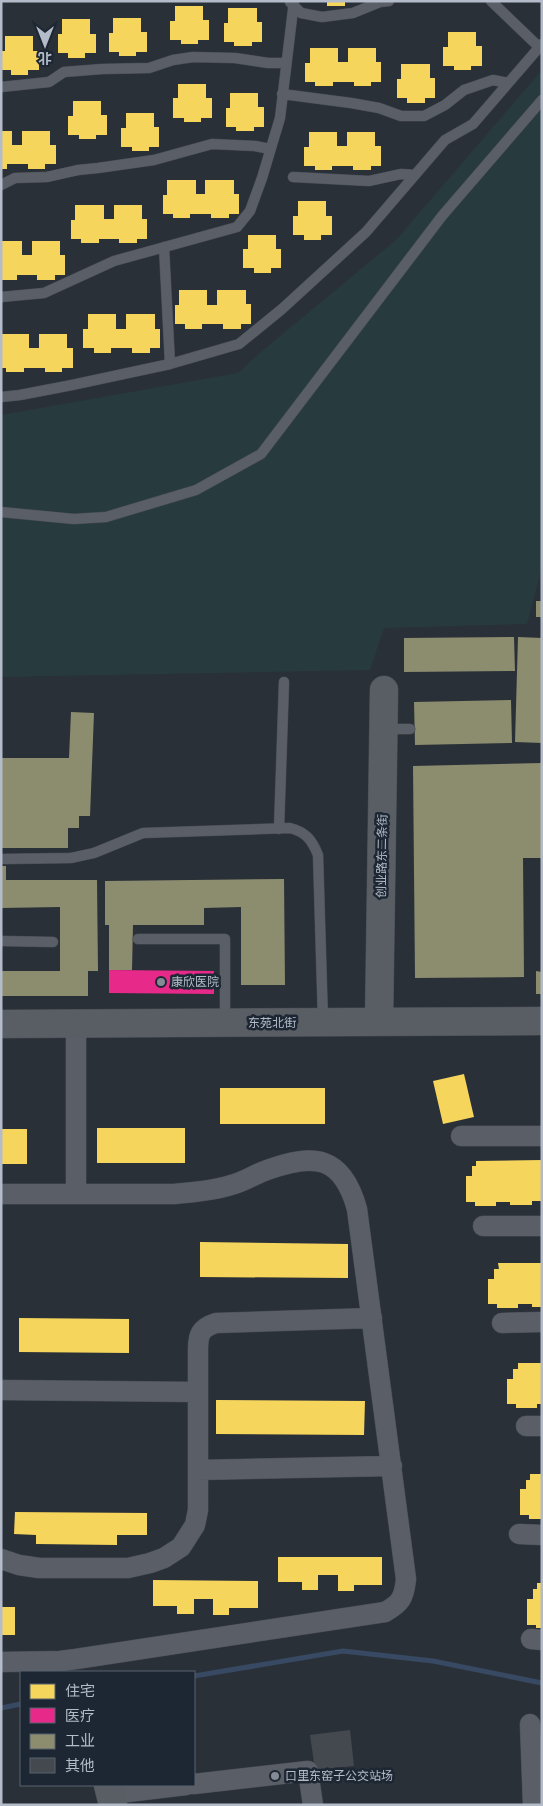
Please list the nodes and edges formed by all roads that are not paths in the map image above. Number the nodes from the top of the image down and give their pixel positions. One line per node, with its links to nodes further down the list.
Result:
1 (389, 1): 3 (lane)
2 (491, 1): 4 (lane)
3 (292, 2): 5 (lane)
4 (541, 46): 6 (lane)
5 (285, 63): 7 (lane); 8 (lane)
6 (508, 83): 8 (lane); 11 (lane)
7 (1, 88)
8 (282, 94): 10 (lane)
9 (542, 100): 18 (lane)
10 (270, 150): 13 (lane); 14 (lane)
11 (414, 175): 12 (lane); 16 (lane)
12 (293, 177)
13 (1, 184)
14 (164, 247): 15 (lane); 16 (lane)
15 (1, 297)
16 (170, 364): 17 (lane)
17 (1, 396)
18 (1, 512)
19 (284, 682): 21 (lane)
20 (384, 690): 28 (main road, 创业路东二条街)
21 (279, 829): 22 (lane); 27 (lane)
22 (1, 859)
23 (138, 939): 29 (lane)
24 (1, 941): 25 (lane)
25 (54, 942)
26 (542, 1021): 28 (main road, 东苑北街)
27 (323, 1022): 28 (main road, 东苑北街); 29 (main road, 东苑北街)
28 (379, 1022)
29 (225, 1023): 31 (main road, 东苑北街)
30 (1, 1024): 31 (main road, 东苑北街)
31 (76, 1024): 35 (street)
32 (461, 1136): 33 (street)
33 (542, 1136)
34 (1, 1194): 35 (street)
35 (76, 1194): 38 (street)
36 (483, 1226): 37 (street)
37 (542, 1226)
38 (372, 1318): 42 (street); 43 (street)
39 (542, 1322): 40 (street)
40 (502, 1323)
41 (1, 1390): 42 (street)
42 (198, 1392): 44 (street)
43 (392, 1466): 44 (street); 49 (street)
44 (198, 1470): 47 (street)
45 (519, 1534): 46 (street)
46 (542, 1535)
47 (1, 1559)
48 (1, 1662): 49 (street)
49 (77, 1666)
50 (530, 1724): 55 (street)
51 (195, 1784): 54 (street)
52 (178, 1786): 53 (street)
53 (111, 1794)
54 (313, 1805)
55 (533, 1805)

